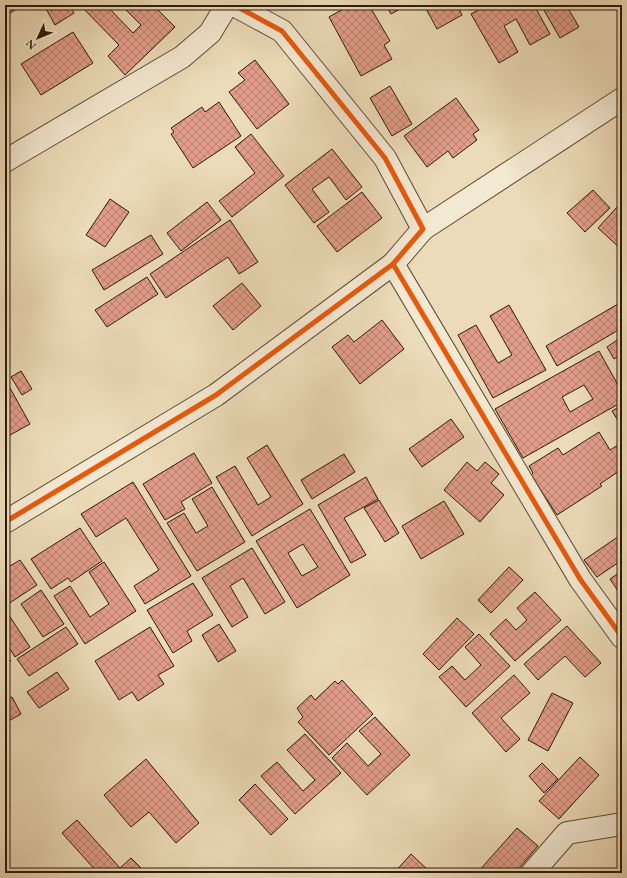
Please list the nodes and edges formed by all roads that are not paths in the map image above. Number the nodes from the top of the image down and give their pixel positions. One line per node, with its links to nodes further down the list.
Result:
1 (227, 5): 4 (street)
2 (234, 5): 5 (street)
3 (622, 99): 5 (street)
4 (5, 161)
5 (423, 229): 6 (street)
6 (392, 264): 7 (street); 8 (street)
7 (5, 522)
8 (622, 637)
9 (622, 824): 10 (street)
10 (532, 873)

